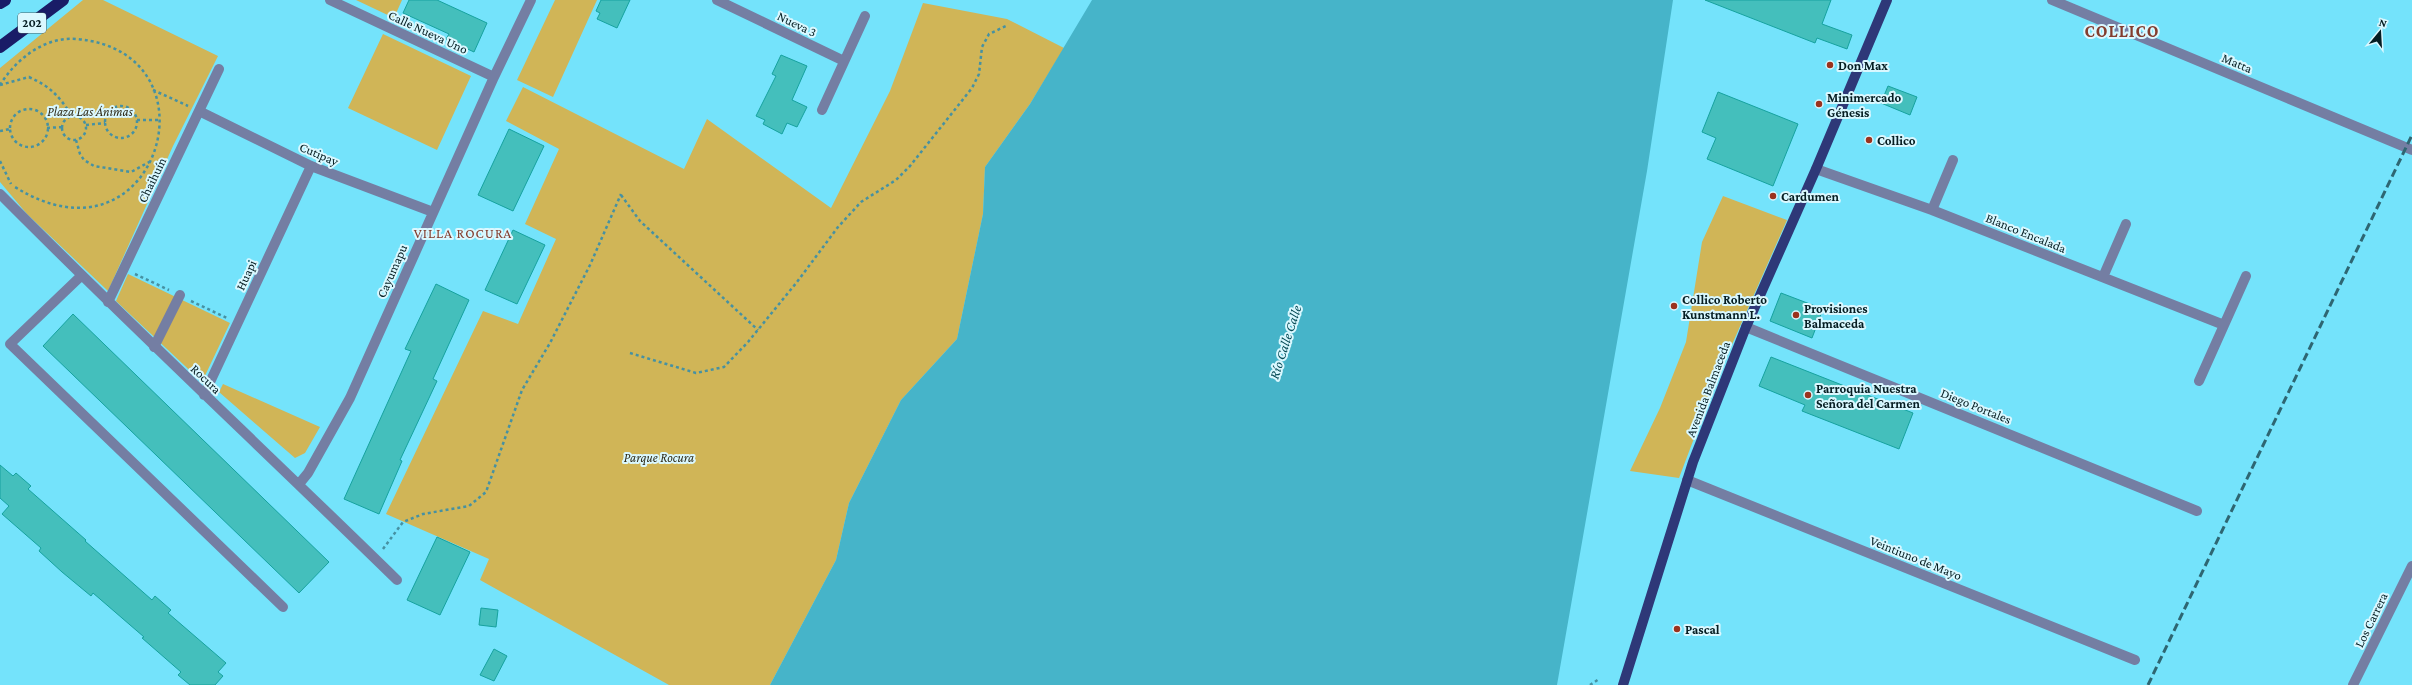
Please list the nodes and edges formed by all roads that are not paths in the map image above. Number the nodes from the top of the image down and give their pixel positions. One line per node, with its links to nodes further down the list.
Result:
1 (4, 0): 8 (highway, 202)
2 (64, 0): 10 (highway, 202)
3 (330, 0): 13 (street, Calle Nueva Uno)
4 (532, 0): 13 (street, Cayumapu)
5 (717, 0): 11 (street, Nueva 3)
6 (1887, 0): 19 (main road, Avenida Balmaceda)
7 (2052, 0): 16 (street, Matta)
8 (0, 3)
9 (865, 16): 11 (street)
10 (0, 47)
11 (844, 61): 14 (street)
12 (219, 69): 15 (street, Chaihuín)
13 (494, 77): 22 (street, Cayumapu)
14 (822, 110)
15 (199, 111): 18 (street, Cutipay); 28 (street, Chaihuín)
16 (2412, 150)
17 (1953, 160): 21 (street)
18 (311, 166): 22 (street, Cutipay); 33 (street, Huapi)
19 (1816, 169): 21 (street, Blanco Encalada); 30 (main road, Avenida Balmaceda)
20 (0, 194): 24 (street, Rocura)
21 (1932, 210): 26 (street, Blanco Encalada)
22 (432, 212): 35 (street, Cayumapu)
23 (2126, 224): 26 (street)
24 (81, 276): 28 (street, Rocura); 39 (street)
25 (2246, 276): 29 (street)
26 (2103, 277): 29 (street, Blanco Encalada)
27 (180, 295): 31 (street)
28 (108, 302): 31 (street, Rocura)
29 (2224, 325): 32 (street)
30 (1746, 327): 34 (main road, Avenida Balmaceda); 36 (street, Diego Portales)
31 (154, 347): 33 (street, Rocura)
32 (2200, 381)
33 (204, 395): 35 (street, Rocura)
34 (1687, 480): 40 (street, Veintiuno de Mayo); 41 (main road, Avenida Balmaceda)
35 (299, 484): 38 (street, Rocura)
36 (2197, 511)
37 (2412, 566): 42 (street, Los Carrera)
38 (397, 580)
39 (283, 607)
40 (2135, 660)
41 (1623, 685)
42 (2353, 685)

